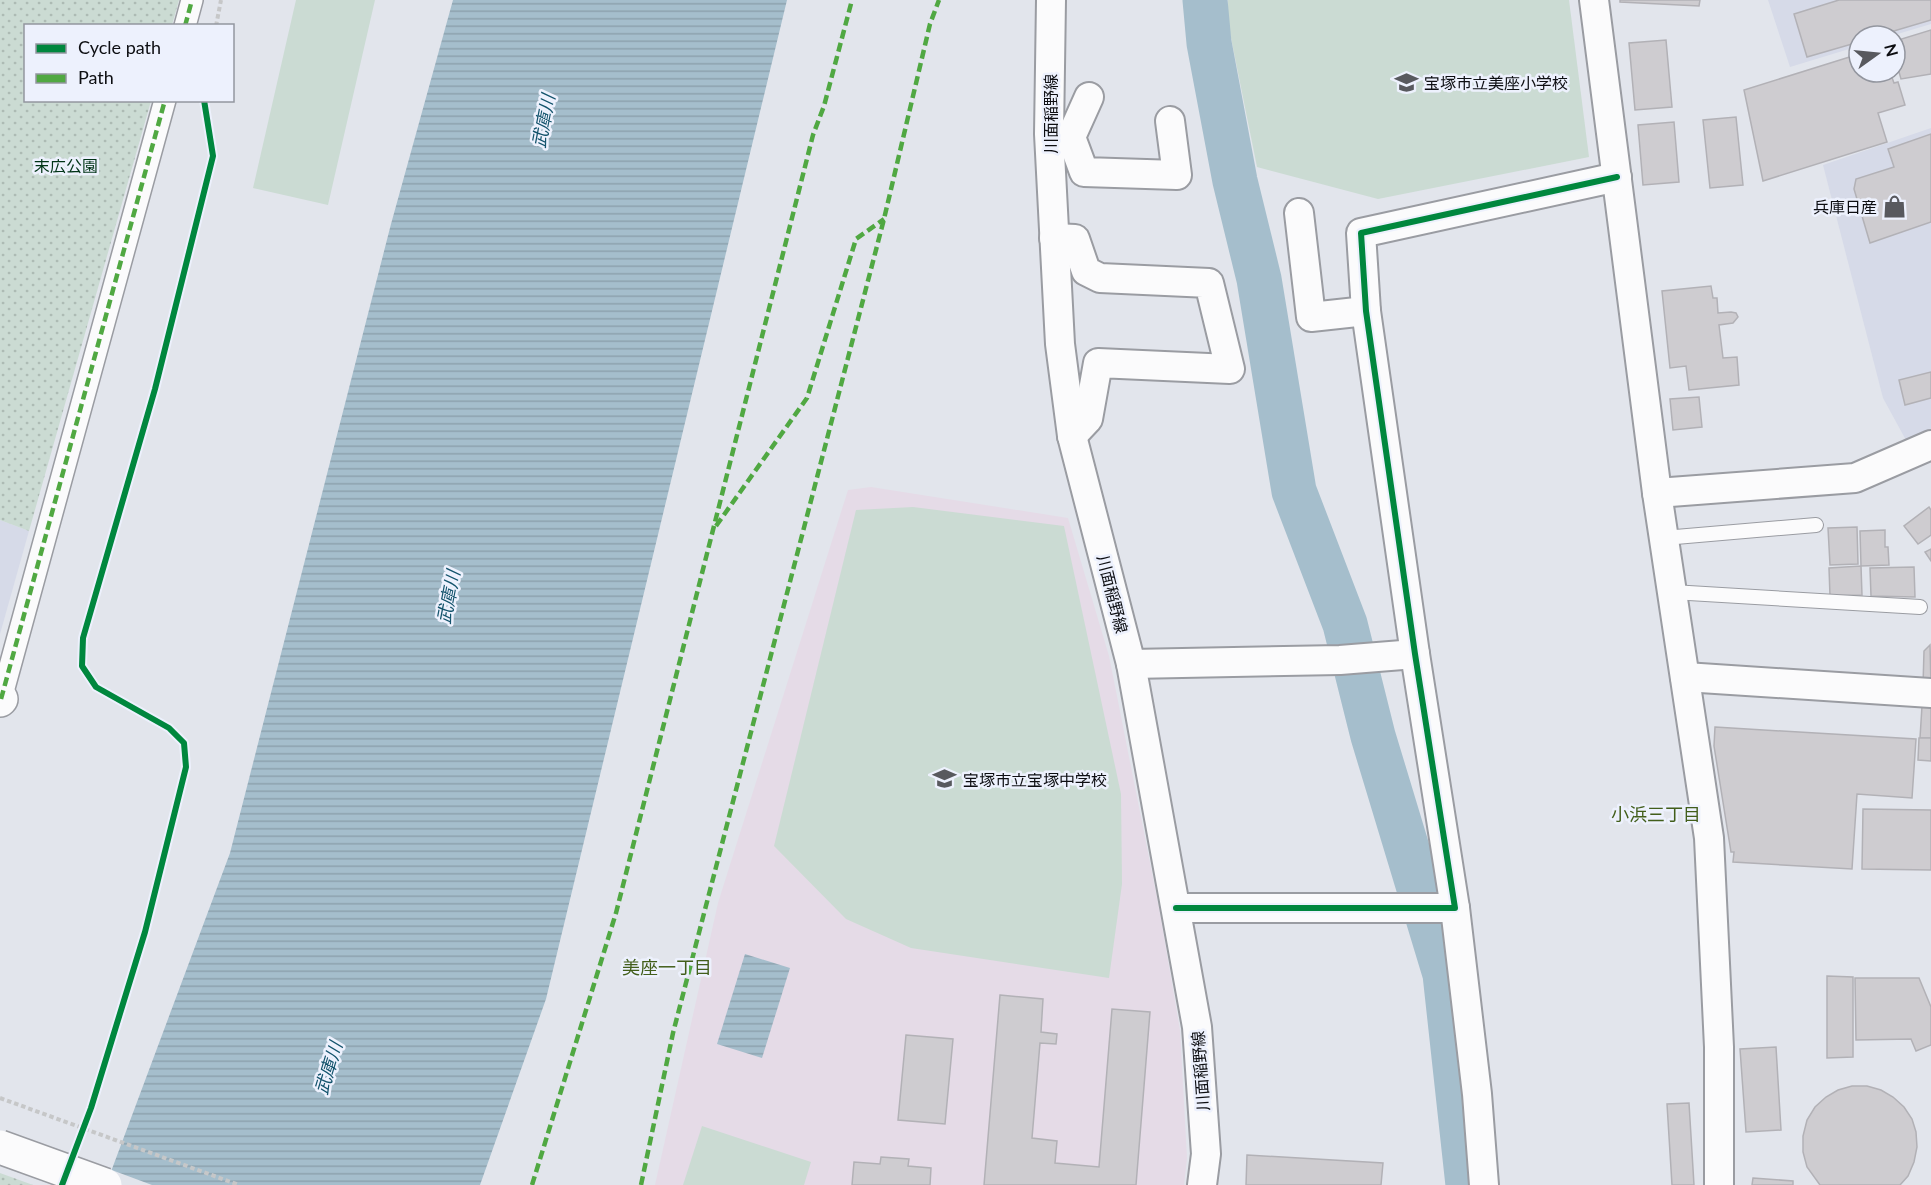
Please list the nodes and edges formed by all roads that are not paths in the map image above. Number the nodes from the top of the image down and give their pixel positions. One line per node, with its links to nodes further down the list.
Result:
1 (192, 0): 4 (street)
2 (1051, 0): 8 (street, 川面稲野線)
3 (1594, 0): 9 (street)
4 (186, 24)
5 (1089, 97): 8 (street)
6 (164, 102): 24 (street)
7 (1170, 121): 8 (street)
8 (1060, 136): 11 (street, 川面稲野線)
9 (1617, 177): 12 (street); 15 (street)
10 (1299, 213): 12 (street)
11 (1054, 238): 13 (street, 川面稲野線); 13 (street)
12 (1366, 311): 20 (street)
13 (1072, 436): 21 (street, 川面稲野線)
14 (1931, 445): 15 (street)
15 (1657, 493): 17 (street)
16 (1816, 525): 17 (lane)
17 (1664, 538): 18 (street)
18 (1672, 592): 19 (lane); 22 (street)
19 (1920, 607)
20 (1415, 654): 21 (street); 26 (street)
21 (1131, 664): 25 (street, 川面稲野線)
22 (1685, 677): 23 (street); 31 (street)
23 (1931, 693)
24 (0, 700)
25 (1176, 908): 26 (street); 29 (street, 川面稲野線)
26 (1455, 908): 30 (street)
27 (0, 1147): 28 (street, bridge)
28 (105, 1185)
29 (1202, 1185)
30 (1484, 1185)
31 (1719, 1185)

